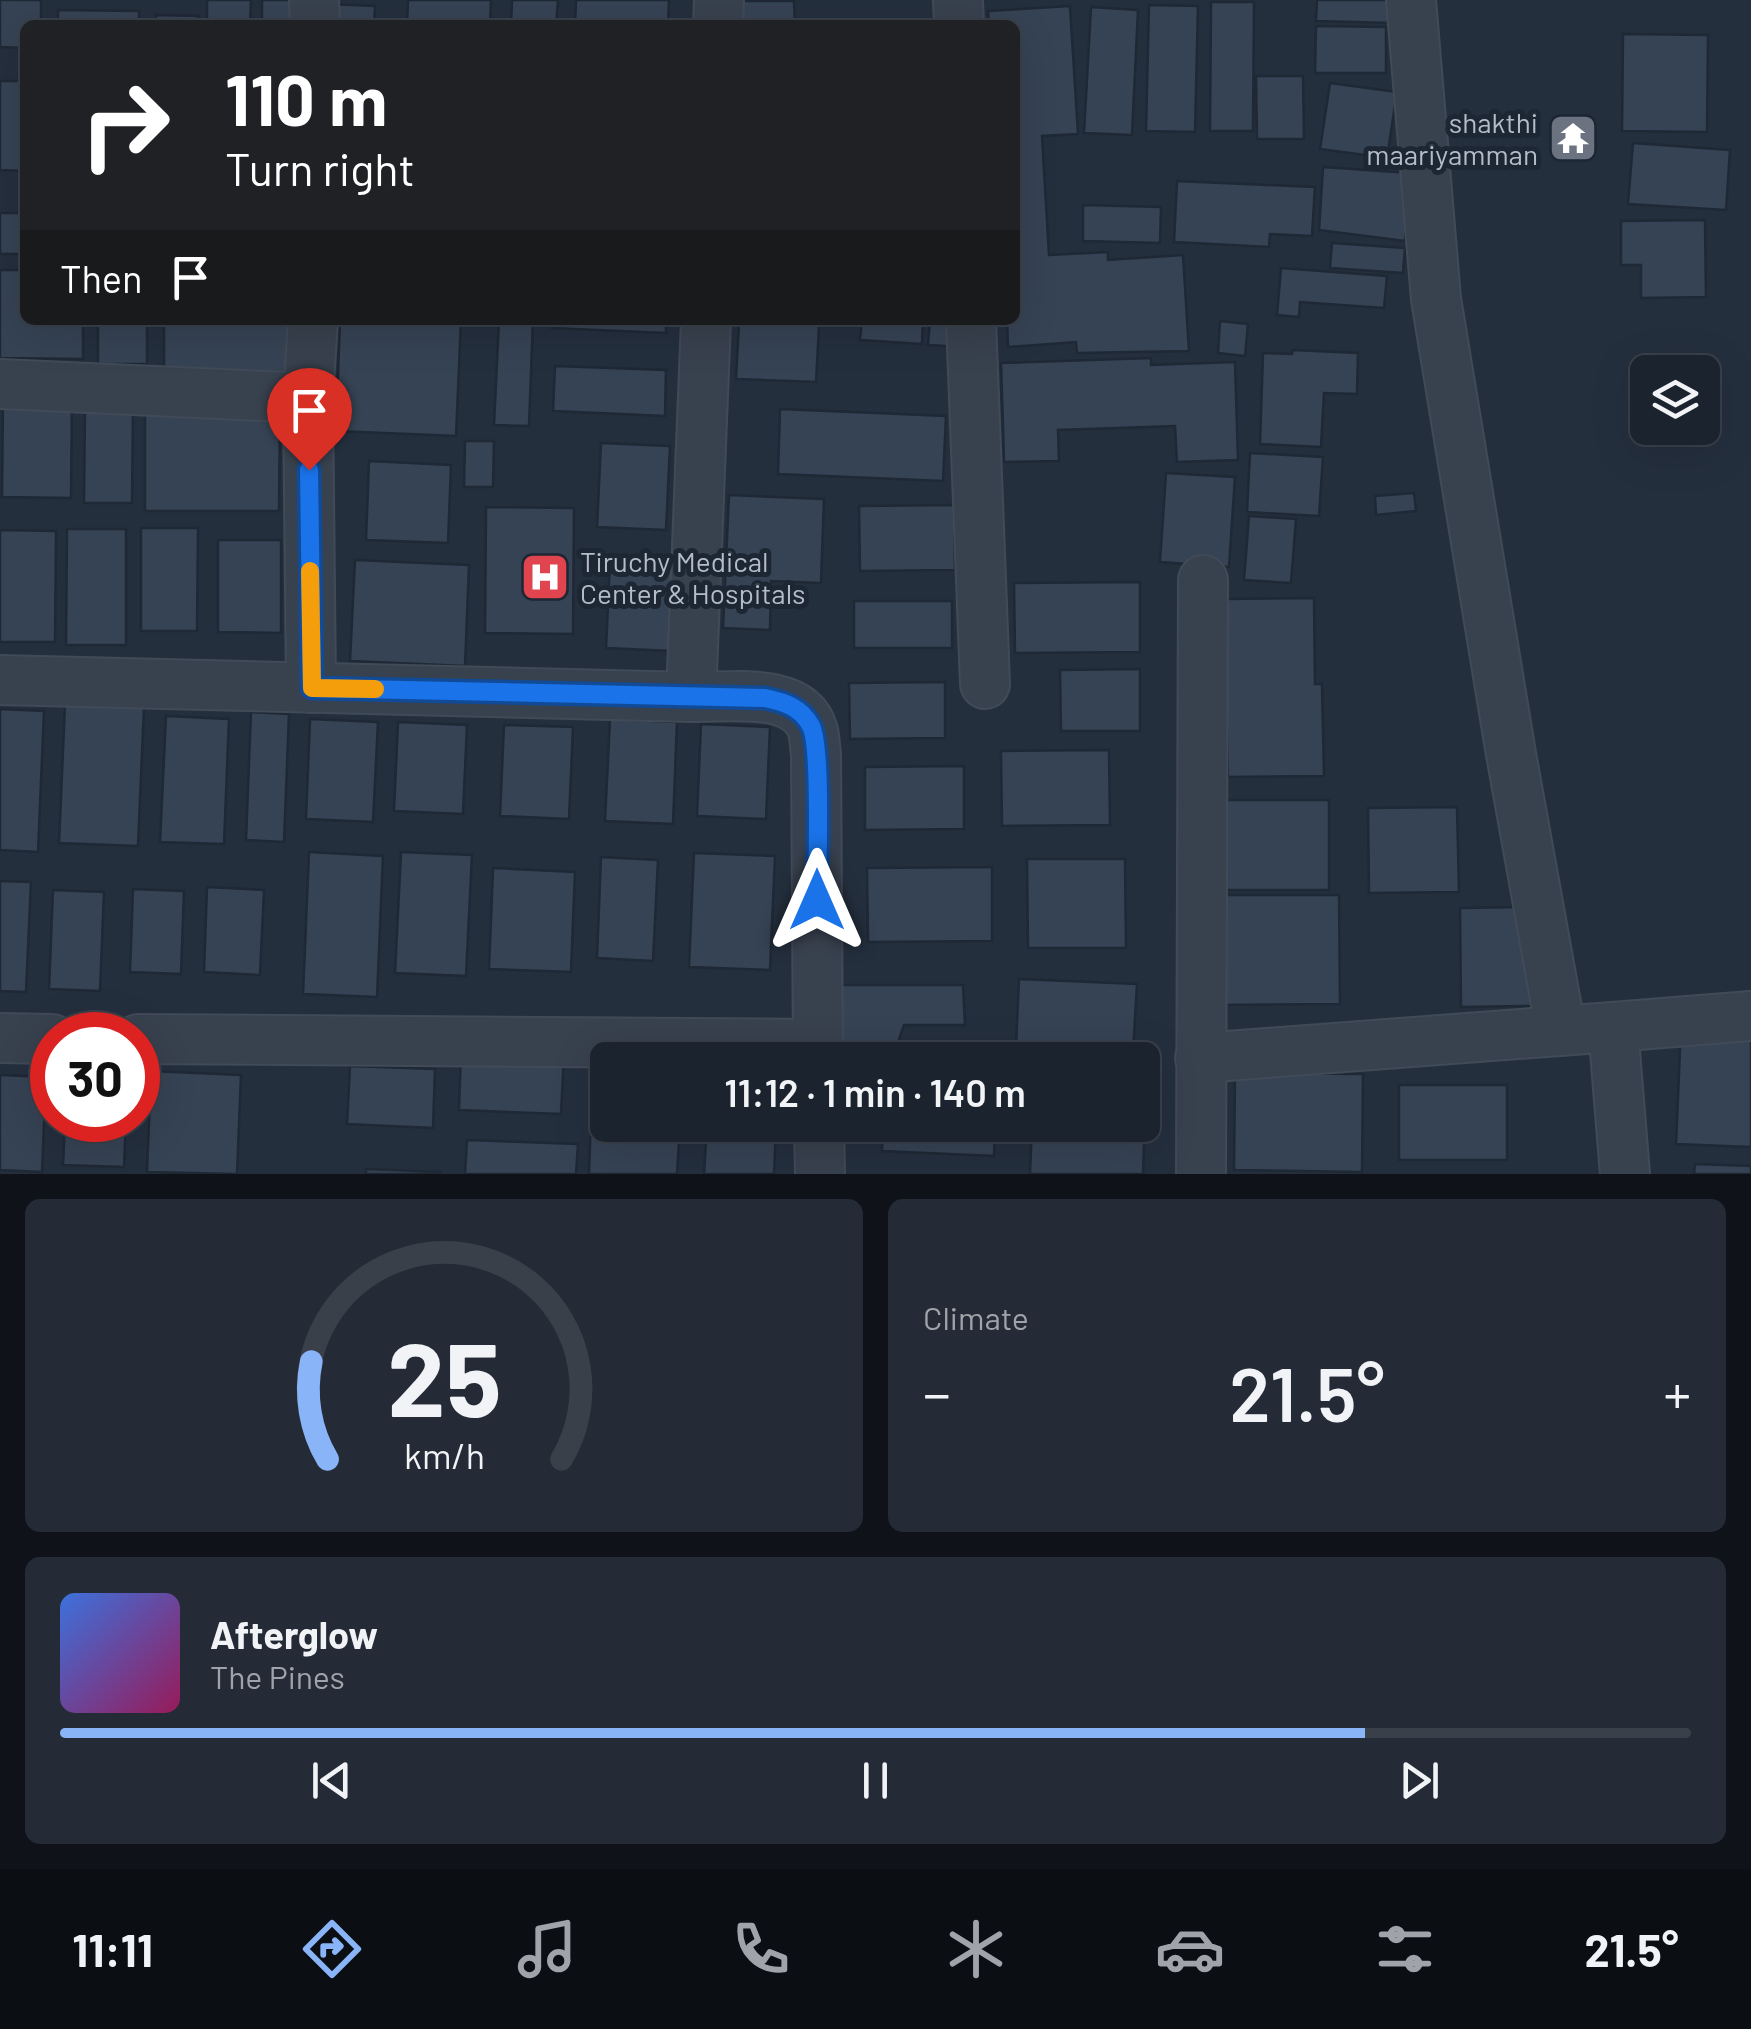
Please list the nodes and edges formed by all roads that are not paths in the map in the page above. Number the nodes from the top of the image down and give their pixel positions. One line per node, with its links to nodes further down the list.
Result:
1 (1411, 0): 14 (street)
2 (313, 325): 6 (street)
3 (706, 325): 11 (street)
4 (971, 325): 9 (street)
5 (0, 384): 6 (street)
6 (308, 398): 10 (street)
7 (1203, 580): 20 (street)
8 (0, 680): 10 (street)
9 (985, 684)
10 (312, 688): 11 (street)
11 (691, 698): 18 (street)
12 (1751, 1016): 13 (street)
13 (1613, 1027): 14 (street); 24 (street)
14 (1561, 1031): 20 (street)
15 (0, 1038): 16 (street)
16 (30, 1039)
17 (160, 1040): 19 (street)
18 (818, 1042)
19 (590, 1048)
20 (1200, 1058): 23 (street)
21 (819, 1142): 22 (street)
22 (820, 1174)
23 (1201, 1174)
24 (1625, 1174)

